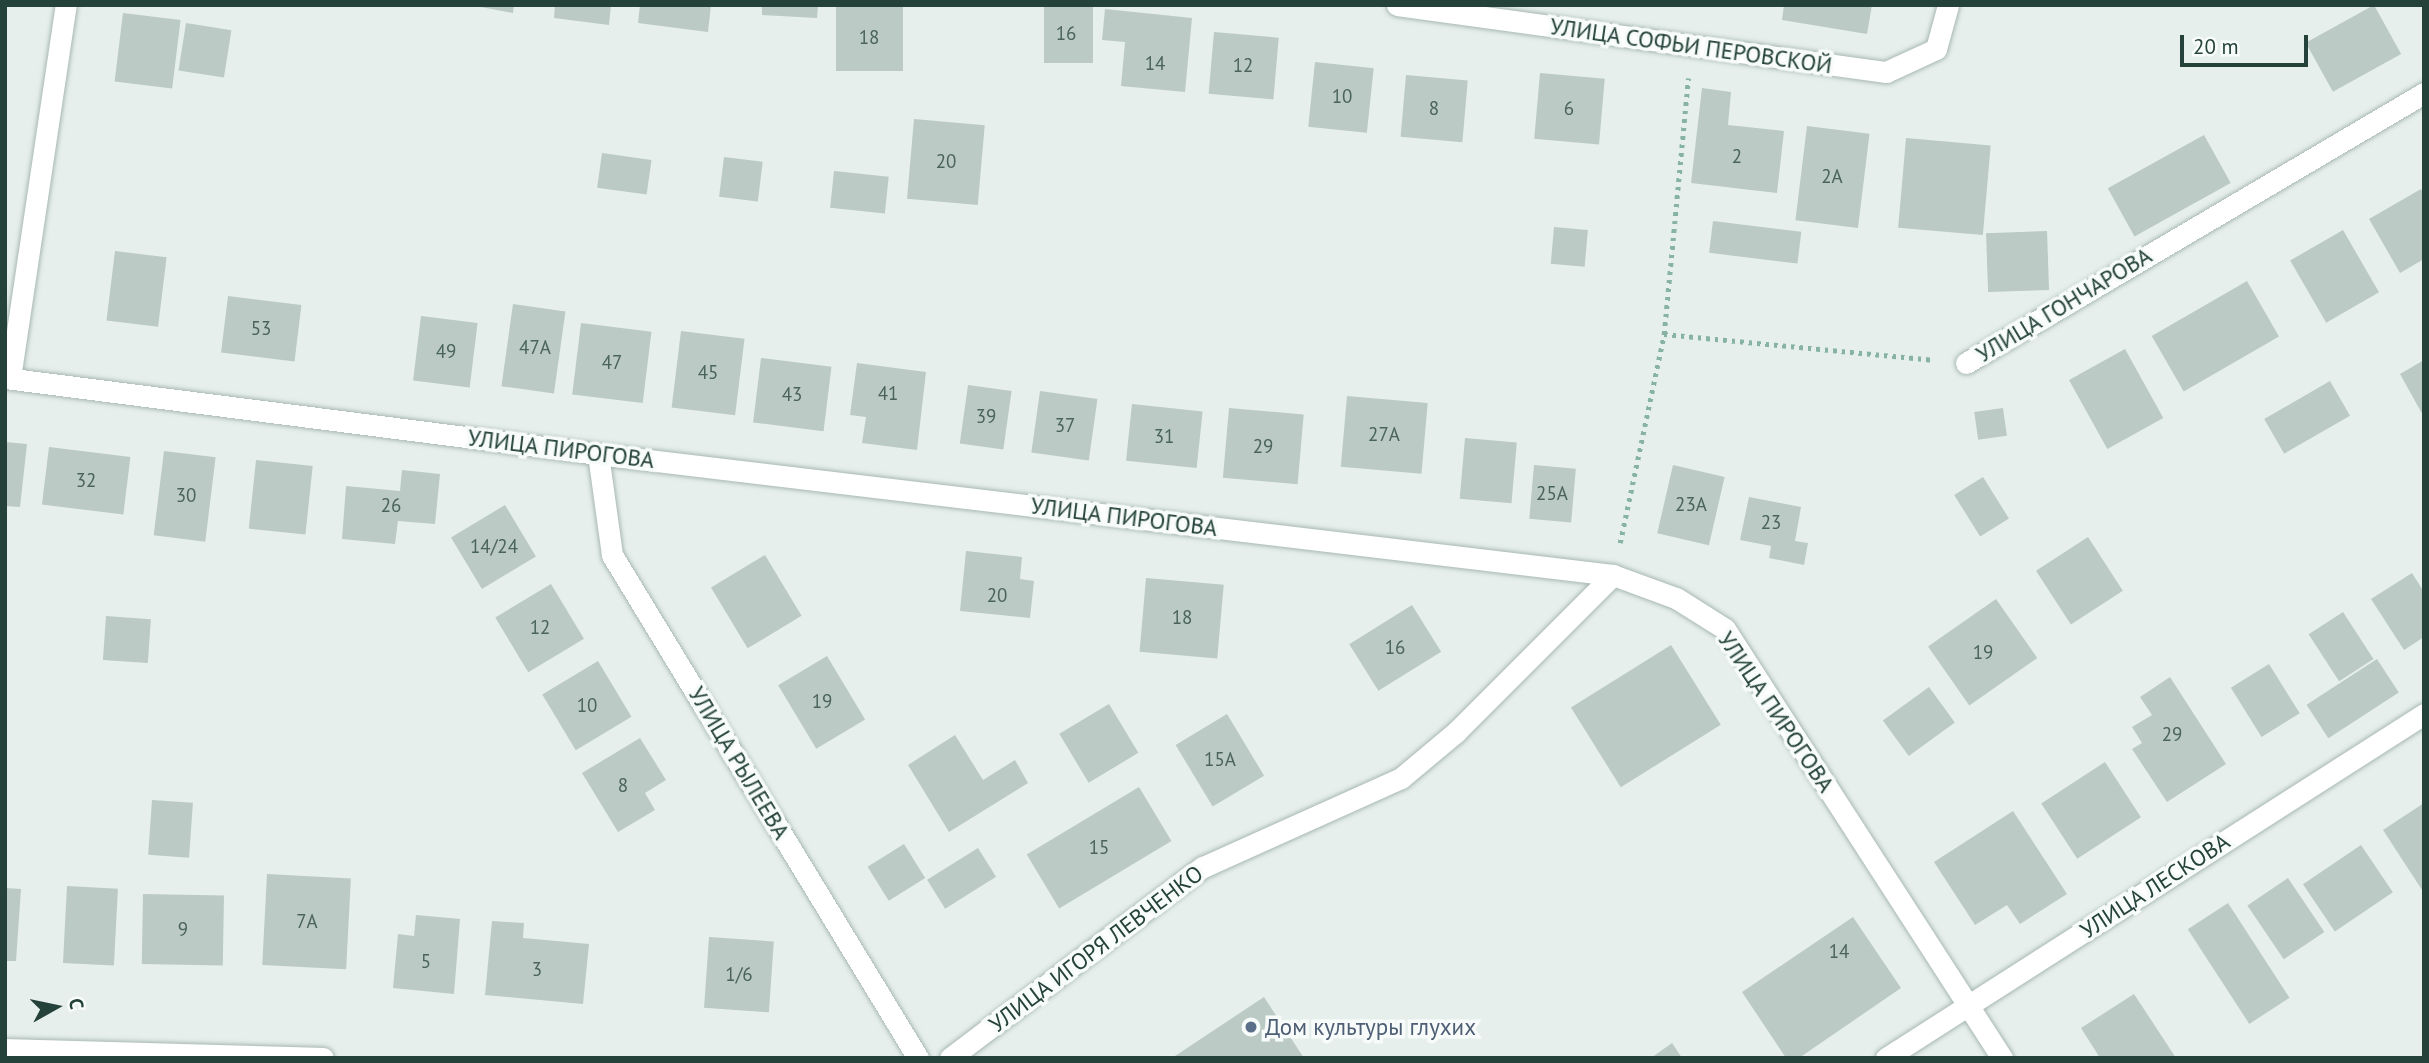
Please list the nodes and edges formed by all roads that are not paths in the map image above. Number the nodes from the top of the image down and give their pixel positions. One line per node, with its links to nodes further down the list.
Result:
1 (66, 5): 6 (street)
2 (1396, 5): 3 (street, УЛИЦА СОФЬИ ПЕРОВСКОЙ)
3 (1948, 5)
4 (2424, 93): 5 (street, УЛИЦА ГОНЧАРОВА)
5 (1966, 363)
6 (8, 378): 7 (street, УЛИЦА ПИРОГОВА)
7 (598, 454): 8 (street, УЛИЦА ПИРОГОВА); 13 (street, УЛИЦА РЫЛЕЕВА)
8 (1613, 575): 10 (street, УЛИЦА ПИРОГОВА); 14 (street, УЛИЦА ИГОРЯ ЛЕВЧЕНКО)
9 (2424, 714): 10 (street, УЛИЦА ЛЕСКОВА)
10 (1968, 1006): 15 (street, УЛИЦА ЛЕСКОВА); 16 (street, УЛИЦА ПИРОГОВА)
11 (5, 1049): 12 (street)
12 (323, 1058)
13 (918, 1058)
14 (950, 1058)
15 (1885, 1058)
16 (2002, 1058)

